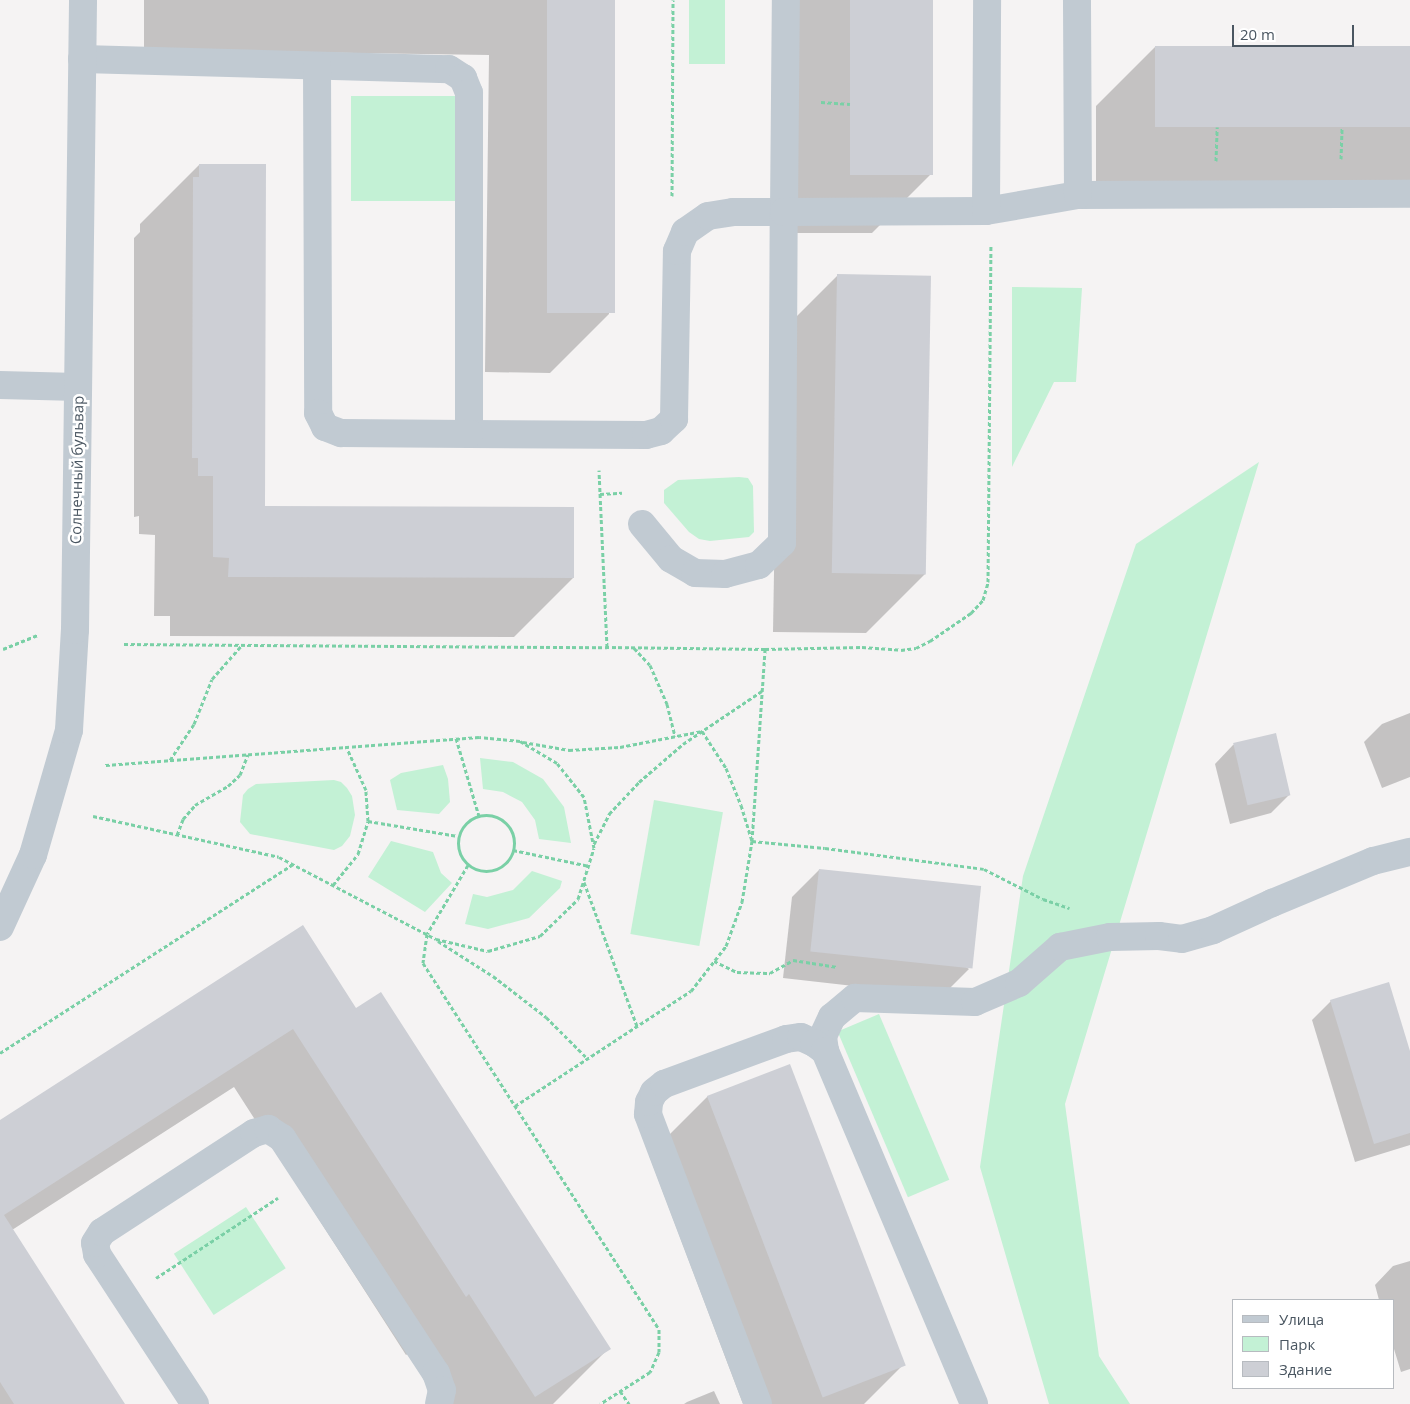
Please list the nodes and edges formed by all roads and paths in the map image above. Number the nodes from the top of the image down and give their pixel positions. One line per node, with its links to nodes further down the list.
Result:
1 (83, 0): 6 (street, Солнечный бульвар)
2 (673, 0): 18 (path)
3 (786, 0): 17 (street)
4 (987, 0): 16 (street)
5 (1077, 0): 15 (street)
6 (82, 59): 7 (street); 20 (street, Солнечный бульвар)
7 (317, 66): 21 (street); 21 (street)
8 (816, 102): 9 (path)
9 (850, 104)
10 (1217, 127): 12 (path)
11 (1342, 128): 13 (path)
12 (1216, 164)
13 (1341, 166)
14 (1410, 194): 15 (street)
15 (1078, 195): 16 (street)
16 (989, 211): 17 (street); 30 (path)
17 (784, 212): 18 (street); 23 (street)
18 (685, 232): 22 (street)
19 (0, 385): 20 (street)
20 (78, 386): 55 (street, Солнечный бульвар)
21 (469, 434): 22 (street)
22 (597, 435): 27 (path)
23 (642, 524)
24 (44, 632): 29 (path)
25 (124, 644): 26 (path)
26 (242, 645): 27 (path); 38 (path)
27 (607, 647): 28 (path)
28 (634, 648): 30 (path); 33 (path)
29 (3, 649)
30 (766, 649): 31 (path)
31 (762, 691): 32 (path); 45 (path)
32 (702, 731): 33 (path); 45 (path); 46 (path)
33 (675, 736): 35 (path)
34 (456, 738): 35 (path); 36 (path); 41 (path)
35 (520, 741): 46 (path)
36 (346, 746): 37 (path); 42 (path)
37 (248, 754): 38 (path); 43 (path)
38 (169, 761): 39 (path)
39 (103, 766)
40 (93, 816): 43 (path)
41 (478, 816): 44 (path); 47 (path)
42 (368, 822): 44 (path); 53 (path)
43 (177, 834): 49 (path)
44 (458, 836): 50 (path)
45 (752, 841): 54 (path); 58 (path)
46 (594, 845): 51 (path)
47 (513, 850): 50 (path); 51 (path)
48 (1410, 852): 59 (street)
49 (293, 864): 53 (path); 60 (path)
50 (468, 865): 56 (path)
51 (589, 866): 52 (path)
52 (584, 882): 57 (path); 58 (path)
53 (333, 885): 56 (path)
54 (1070, 908)
55 (0, 927)
56 (427, 934): 57 (path); 62 (path)
57 (436, 939): 61 (path)
58 (638, 1026): 61 (path)
59 (825, 1051): 70 (street); 71 (street)
60 (0, 1053)
61 (588, 1059): 62 (path)
62 (515, 1106): 65 (path)
63 (309, 1179): 64 (path); 64 (street); 67 (street)
64 (126, 1298): 66 (street)
65 (620, 1391): 68 (path); 69 (path)
66 (195, 1404)
67 (439, 1404)
68 (600, 1404)
69 (628, 1404)
70 (758, 1404)
71 (974, 1404)

